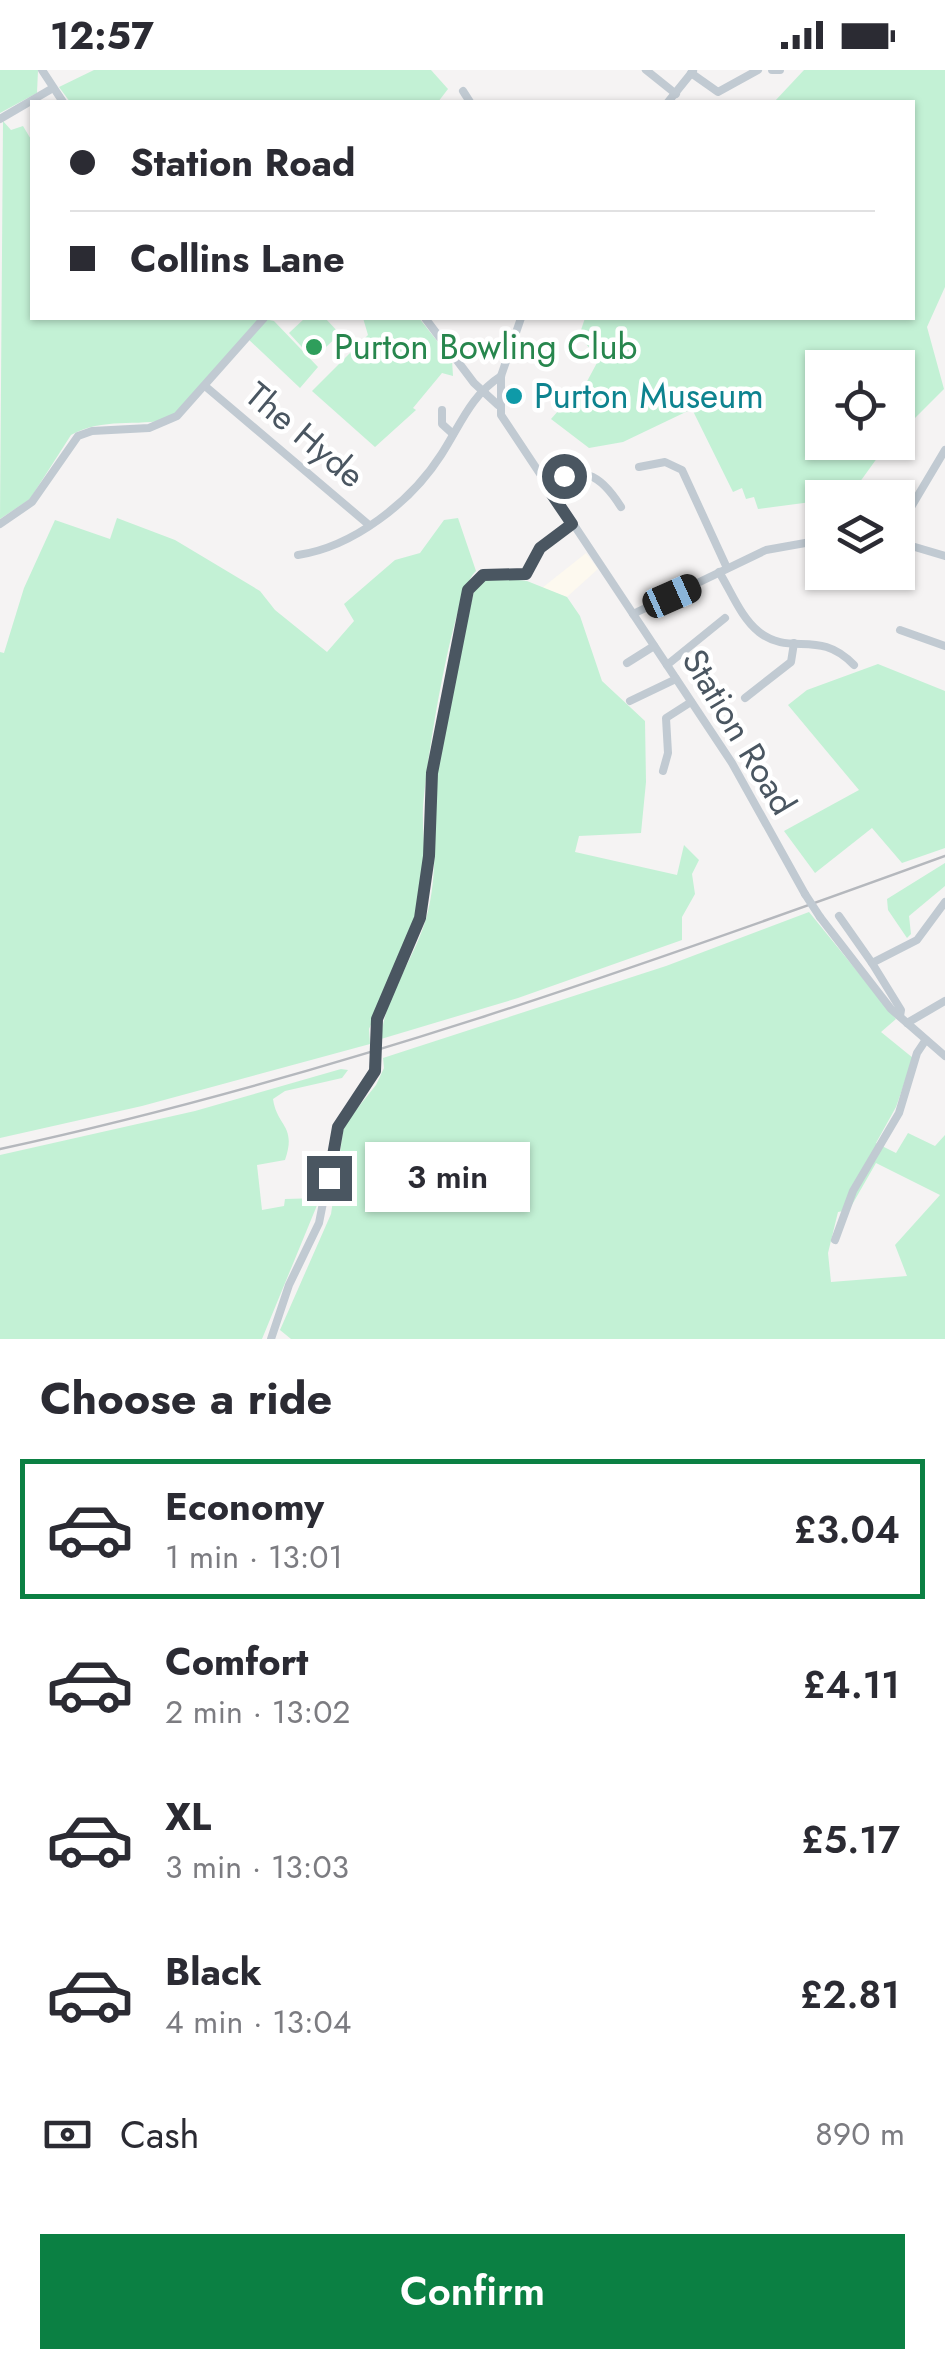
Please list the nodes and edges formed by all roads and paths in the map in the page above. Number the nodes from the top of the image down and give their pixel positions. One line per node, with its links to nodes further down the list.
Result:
1 (42, 70): 5 (street)
2 (646, 70): 7 (street)
3 (758, 70): 4 (street)
4 (693, 72): 7 (street)
5 (53, 88): 8 (street); 9 (street)
6 (463, 91): 10 (street)
7 (676, 94): 11 (street)
8 (32, 100)
9 (62, 100)
10 (469, 100)
11 (670, 100)
12 (30, 101): 13 (street)
13 (0, 118)
14 (262, 320): 18 (street, The Hyde)
15 (427, 320): 19 (street)
16 (520, 320): 17 (street)
17 (501, 376): 19 (street); 20 (street)
18 (204, 386): 28 (street, The Hyde); 30 (street, The Hyde)
19 (482, 391): 20 (street); 22 (street)
20 (498, 405): 25 (street, Station Road)
21 (442, 410): 22 (street)
22 (452, 434): 30 (street)
23 (945, 450): 26 (street)
24 (638, 467): 35 (street)
25 (547, 487): 27 (street); 29 (street, Station Road)
26 (915, 500)
27 (621, 506)
28 (0, 524)
29 (572, 524): 36 (street, Station Road); 58 (street)
30 (369, 525): 33 (street)
31 (805, 543): 35 (street)
32 (915, 547): 34 (street)
33 (298, 555)
34 (945, 556)
35 (723, 570): 36 (street); 39 (street)
36 (632, 614): 40 (street, Station Road)
37 (725, 618): 43 (street)
38 (907, 630): 41 (street)
39 (794, 642): 44 (street); 46 (street)
40 (654, 646): 42 (street); 43 (street, Station Road)
41 (945, 646)
42 (627, 663)
43 (667, 665): 45 (street, Station Road)
44 (854, 665)
45 (676, 679): 47 (street); 48 (street, Station Road)
46 (745, 698)
47 (630, 702)
48 (692, 702): 49 (street); 54 (street, Station Road, bridge)
49 (663, 771)
50 (945, 902): 52 (street)
51 (839, 916): 52 (street)
52 (872, 963): 54 (street)
53 (945, 1001): 54 (street)
54 (904, 1020): 55 (street, Station Road)
55 (926, 1041): 56 (street, Station Road); 57 (street)
56 (945, 1056)
57 (835, 1240)
58 (271, 1339)

